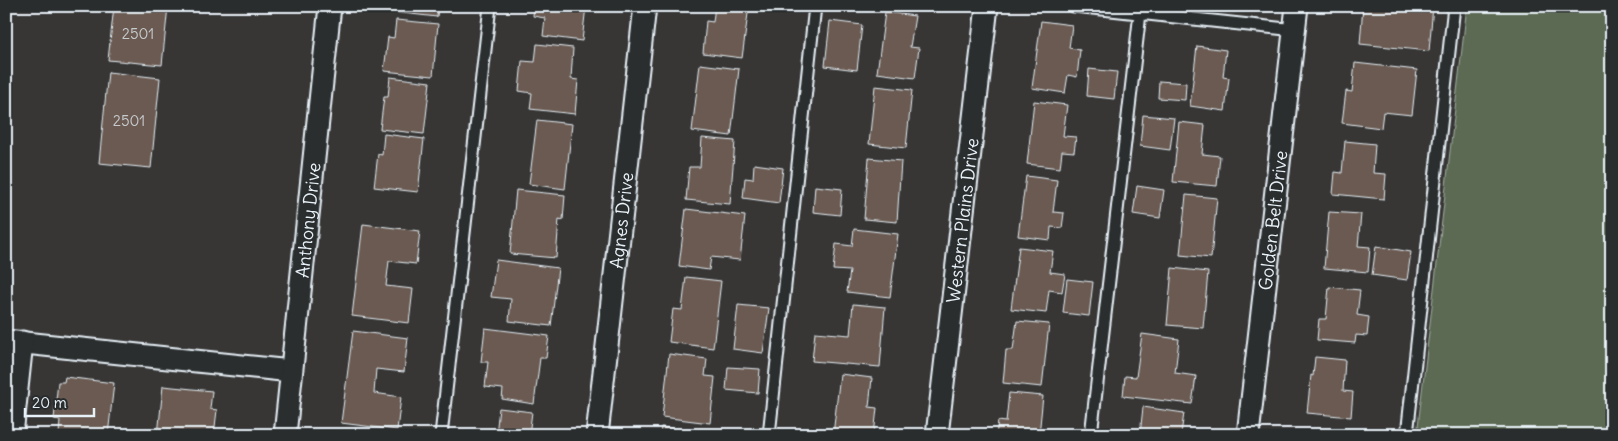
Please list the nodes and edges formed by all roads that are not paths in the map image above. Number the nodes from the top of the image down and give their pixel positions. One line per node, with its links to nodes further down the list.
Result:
1 (330, 6): 12 (street, Anthony Drive)
2 (490, 6): 15 (lane)
3 (645, 6): 16 (street, Agnes Drive)
4 (815, 6): 17 (lane)
5 (987, 6): 18 (street, Western Plains Drive)
6 (1074, 6): 9 (lane)
7 (1297, 6): 10 (street, Golden Belt Drive)
8 (1454, 6): 21 (lane)
9 (1140, 13): 10 (lane); 19 (lane)
10 (1294, 30): 20 (street, Golden Belt Drive)
11 (14, 342): 12 (street); 13 (street)
12 (291, 372): 14 (street, Anthony Drive)
13 (12, 435)
14 (285, 435)
15 (441, 435)
16 (597, 435)
17 (769, 435)
18 (938, 435)
19 (1091, 435)
20 (1248, 435)
21 (1407, 435)

